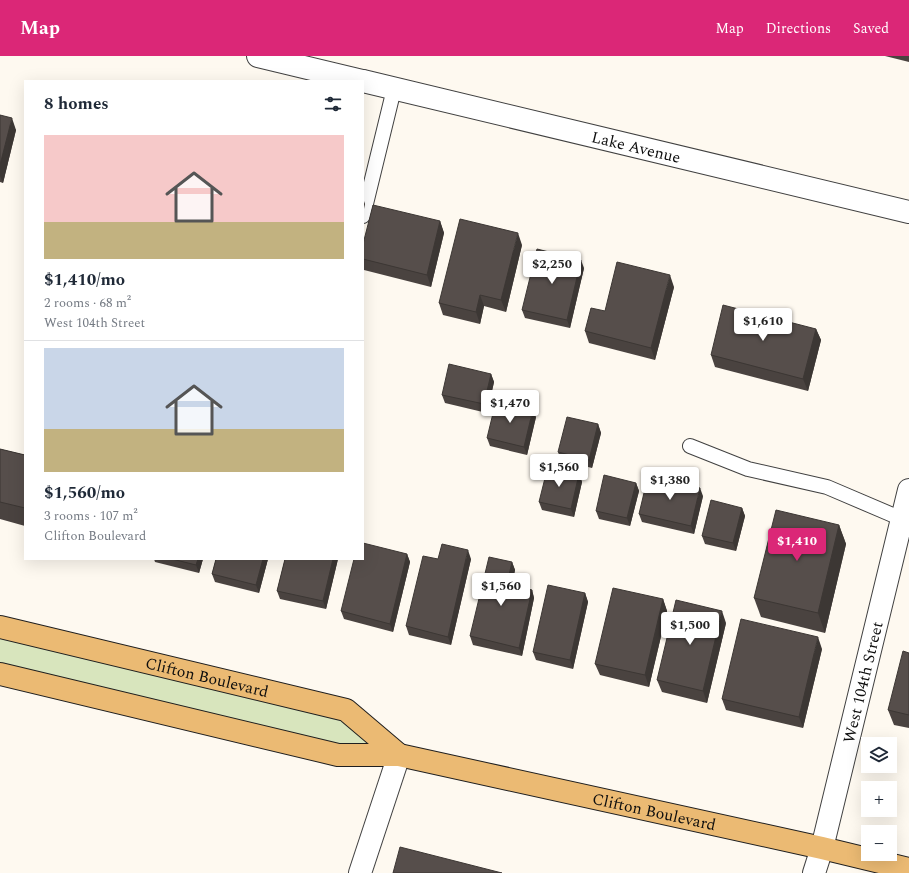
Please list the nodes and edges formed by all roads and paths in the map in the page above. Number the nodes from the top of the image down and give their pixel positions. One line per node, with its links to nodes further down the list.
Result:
1 (258, 56): 2 (street, Lake Avenue)
2 (359, 80)
3 (364, 81): 4 (street, Lake Avenue)
4 (394, 89): 5 (lane); 6 (street, Lake Avenue)
5 (364, 212)
6 (909, 212)
7 (690, 446): 9 (lane)
8 (909, 490): 9 (street, West 104th Street)
9 (903, 530): 13 (street, West 104th Street)
10 (0, 627): 12 (main road, Clifton Boulevard)
11 (0, 674): 12 (main road, Clifton Boulevard)
12 (399, 755): 13 (main road, Clifton Boulevard); 15 (street)
13 (822, 848): 14 (main road, Clifton Boulevard); 16 (street, West 104th Street)
14 (909, 869)
15 (360, 873)
16 (814, 873)

